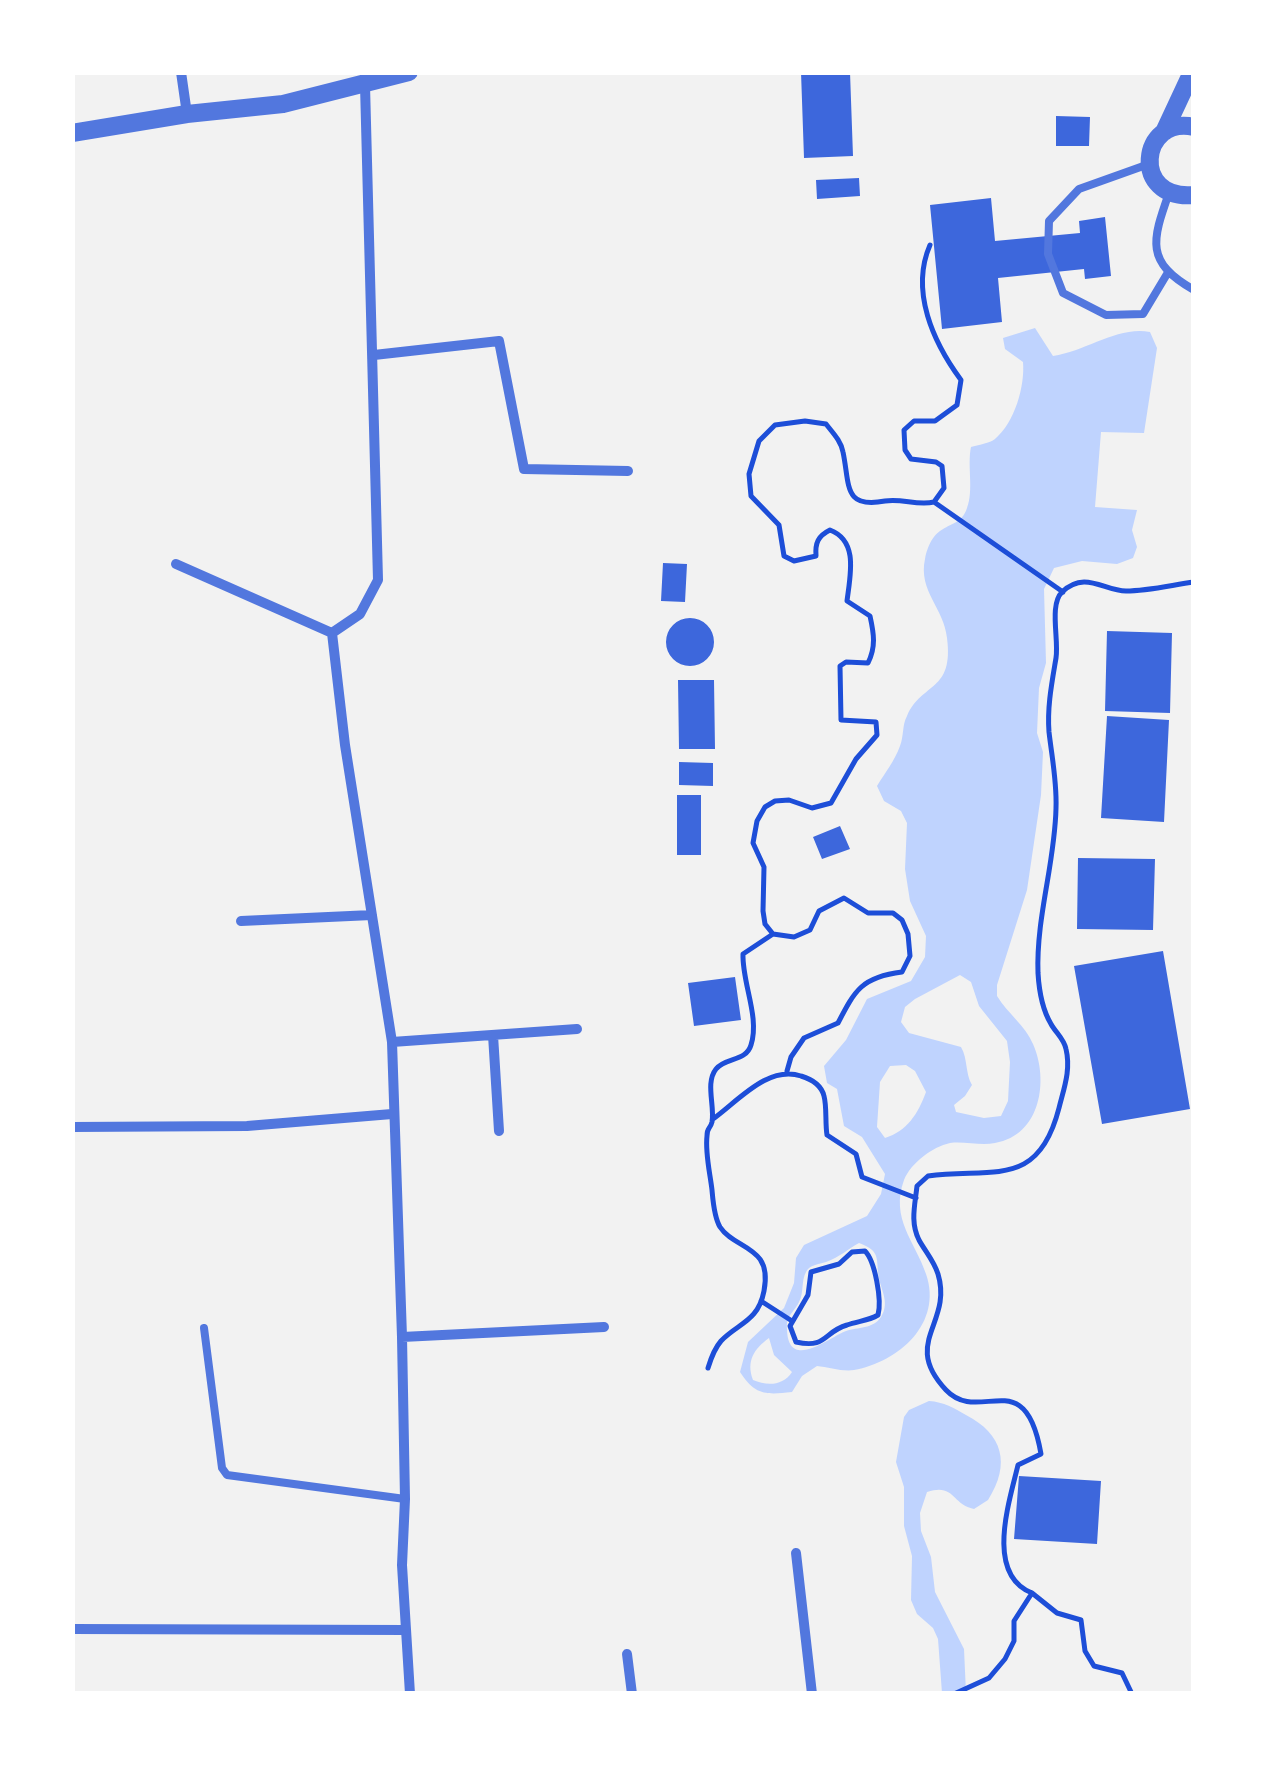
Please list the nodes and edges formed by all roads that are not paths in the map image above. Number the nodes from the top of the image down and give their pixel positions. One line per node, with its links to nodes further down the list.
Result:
1 (181, 72): 5 (street)
2 (409, 72): 4 (street)
3 (1192, 72): 7 (street)
4 (365, 85): 5 (street); 14 (street)
5 (187, 114): 8 (street)
6 (1194, 127): 7 (street)
7 (1164, 132): 9 (street)
8 (72, 133)
9 (1149, 164): 10 (street); 12 (lane)
10 (1169, 193): 11 (street); 12 (lane)
11 (1194, 195)
12 (1166, 274): 13 (lane)
13 (1194, 290)
14 (374, 355): 15 (street); 17 (street)
15 (628, 471)
16 (176, 564): 17 (street)
17 (332, 633): 18 (street)
18 (372, 915): 19 (street); 22 (street)
19 (241, 922)
20 (578, 1029): 21 (street)
21 (494, 1035): 22 (street); 25 (street)
22 (392, 1042): 23 (street)
23 (392, 1114): 24 (street); 28 (street)
24 (72, 1127)
25 (499, 1131)
26 (604, 1327): 28 (street)
27 (204, 1328): 29 (lane)
28 (402, 1337): 29 (street)
29 (405, 1499): 32 (street)
30 (796, 1553): 36 (street)
31 (72, 1629): 32 (street)
32 (406, 1630): 34 (street)
33 (627, 1654): 35 (street)
34 (410, 1694)
35 (632, 1694)
36 (812, 1694)

